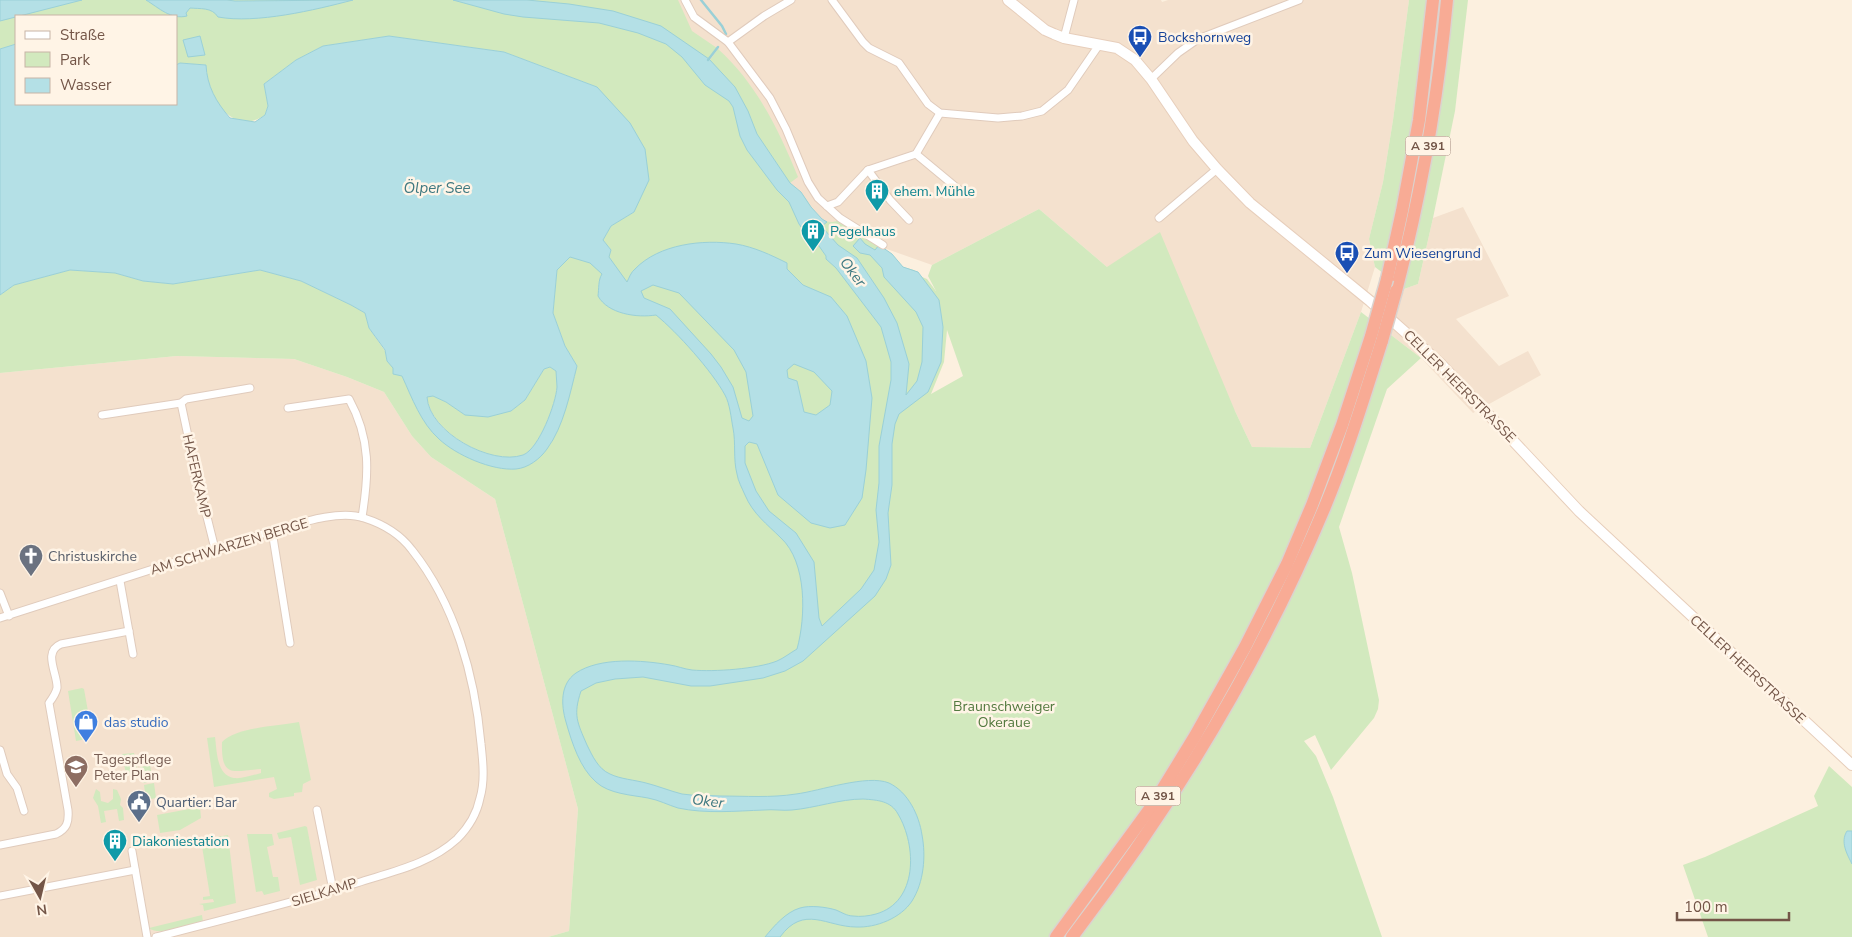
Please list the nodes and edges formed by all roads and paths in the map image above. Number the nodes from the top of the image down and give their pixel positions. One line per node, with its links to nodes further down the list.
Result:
1 (685, 0): 11 (street)
2 (791, 0): 11 (street)
3 (832, 0): 15 (street)
4 (1008, 0): 10 (main road, CELLER HEERSTRASSE)
5 (1074, 0): 10 (street)
6 (1299, 0): 14 (street)
7 (1426, 0): 13 (highway)
8 (1433, 0): 13 (highway, A 391)
9 (1447, 0): 24 (highway, A 391, bridge)
10 (1064, 38): 12 (main road, CELLER HEERSTRASSE)
11 (728, 42): 20 (street)
12 (1099, 45): 14 (main road, CELLER HEERSTRASSE); 15 (street)
13 (1425, 77): 24 (highway, A 391, bridge)
14 (1151, 80): 17 (main road, CELLER HEERSTRASSE)
15 (940, 113): 16 (street)
16 (916, 154): 18 (street); 19 (street)
17 (1217, 169): 21 (street); 41 (main road, CELLER HEERSTRASSE)
18 (868, 170): 20 (street); 22 (street)
19 (968, 194)
20 (828, 206): 23 (street)
21 (1159, 218)
22 (909, 220)
23 (883, 245)
24 (1376, 338): 38 (highway, A 391)
25 (250, 388): 26 (street)
26 (181, 403): 28 (street); 31 (street, HAFERKAMP)
27 (288, 408): 29 (street)
28 (102, 414)
29 (362, 517): 30 (street, AM SCHWARZEN BERGE); 44 (street, AM SCHWARZEN BERGE)
30 (272, 531): 31 (street, AM SCHWARZEN BERGE); 37 (street)
31 (215, 549): 32 (street, AM SCHWARZEN BERGE)
32 (120, 581): 34 (street, AM SCHWARZEN BERGE); 36 (street)
33 (0, 593): 34 (street)
34 (9, 616): 35 (street, AM SCHWARZEN BERGE)
35 (0, 618)
36 (129, 632): 39 (street); 45 (street)
37 (290, 643)
38 (1251, 650): 52 (highway, A 391); 53 (highway, A 391)
39 (133, 654)
40 (0, 750): 43 (street)
41 (1852, 765)
42 (317, 810): 48 (street)
43 (24, 811)
44 (474, 815): 48 (street, SIELKAMP)
45 (0, 845)
46 (132, 851): 47 (street)
47 (135, 870): 49 (street); 50 (street)
48 (333, 890): 51 (street, SIELKAMP)
49 (0, 896)
50 (147, 937)
51 (156, 937)
52 (1056, 937)
53 (1072, 937)

